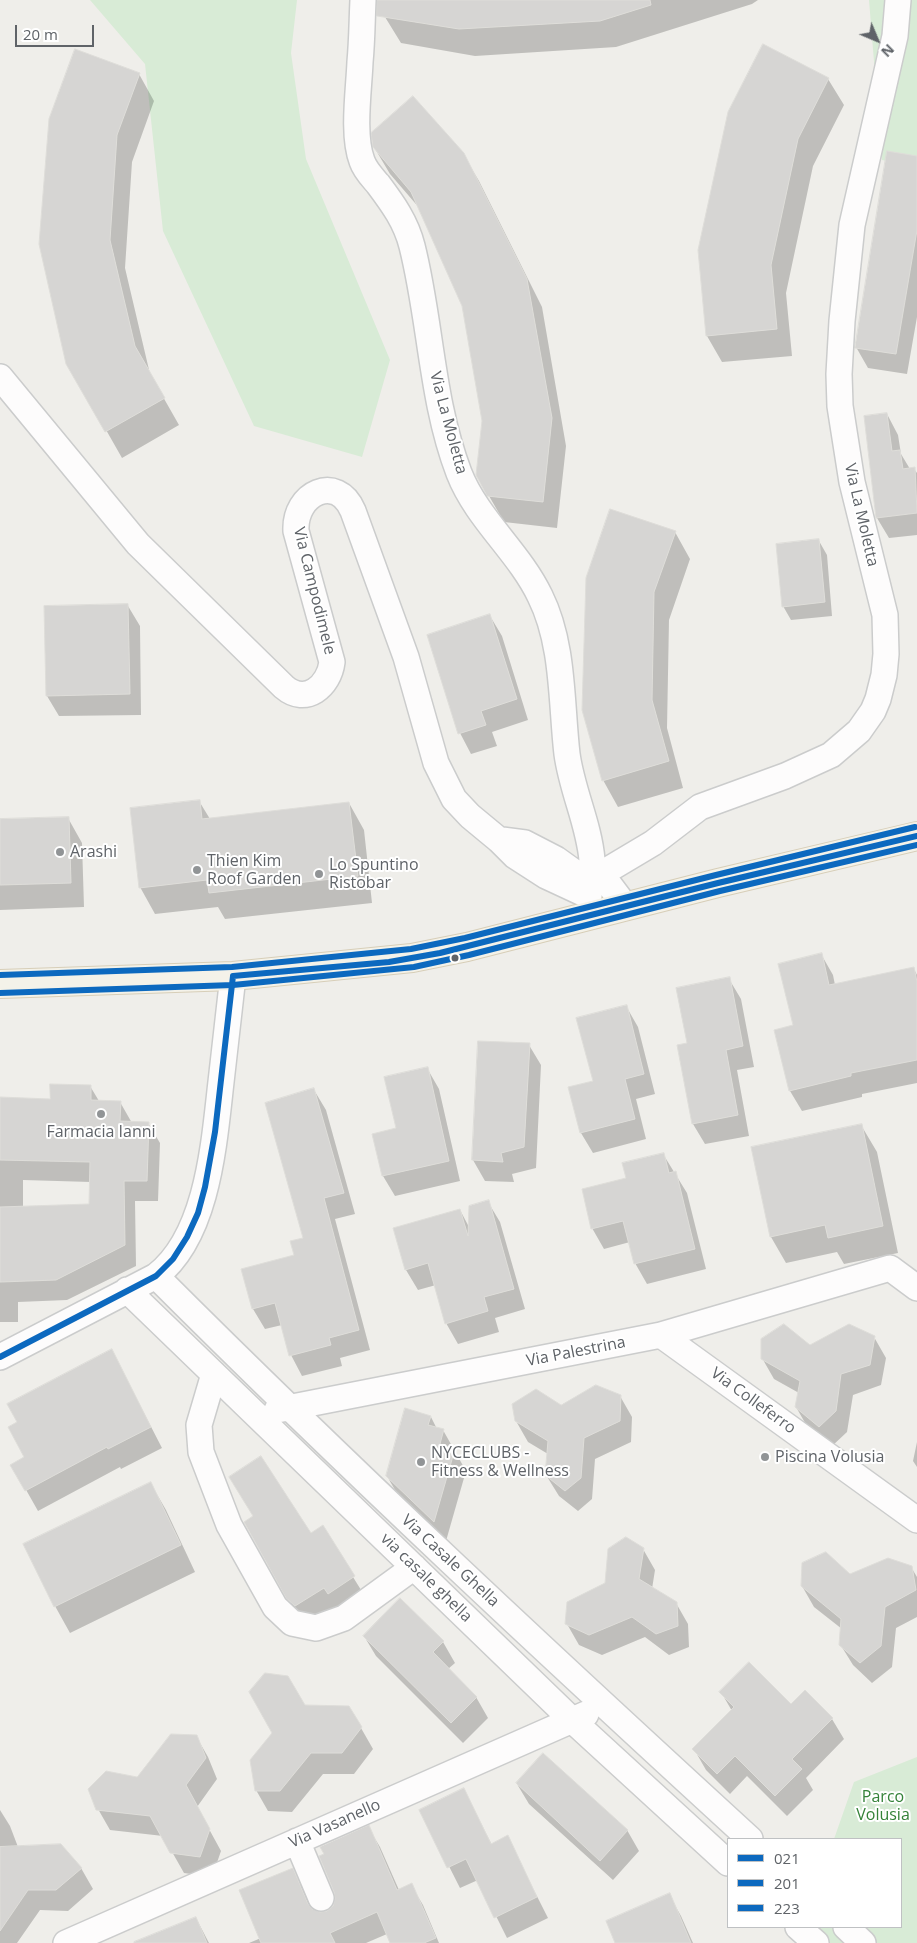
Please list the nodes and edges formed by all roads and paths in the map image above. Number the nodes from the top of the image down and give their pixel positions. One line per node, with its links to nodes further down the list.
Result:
1 (362, 0): 5 (street, Via La Moletta)
2 (898, 0): 5 (street, Via La Moletta)
3 (0, 377): 5 (street, Via Campodimele)
4 (917, 836): 6 (main road)
5 (592, 886): 6 (main road); 6 (street, Via Campodimele); 7 (main road)
6 (626, 907)
7 (233, 976): 8 (main road); 9 (street)
8 (0, 984)
9 (156, 1276): 11 (street); 15 (street, Via Casale Ghella)
10 (917, 1288): 12 (street, Via Palestrina)
11 (127, 1290): 13 (street); 14 (street, via casale ghella)
12 (661, 1335): 15 (street, Via Palestrina); 17 (street, Via Colleferro)
13 (0, 1357)
14 (214, 1374): 16 (street, via casale ghella); 18 (street)
15 (288, 1407): 16 (street, Via Palestrina); 19 (street, Via Casale Ghella)
16 (257, 1415): 18 (street, via casale ghella)
17 (917, 1520)
18 (414, 1567): 20 (street, via casale ghella)
19 (604, 1706): 20 (street, Via Vasanello); 21 (street, Via Casale Ghella)
20 (572, 1720): 22 (street, Via Vasanello); 23 (street, via casale ghella)
21 (749, 1838)
22 (297, 1841): 24 (street); 27 (street, Via Vasanello)
23 (727, 1862)
24 (321, 1898)
25 (799, 1928): 28 (street)
26 (847, 1928): 29 (street)
27 (66, 1943)
28 (816, 1943)
29 (863, 1943)

